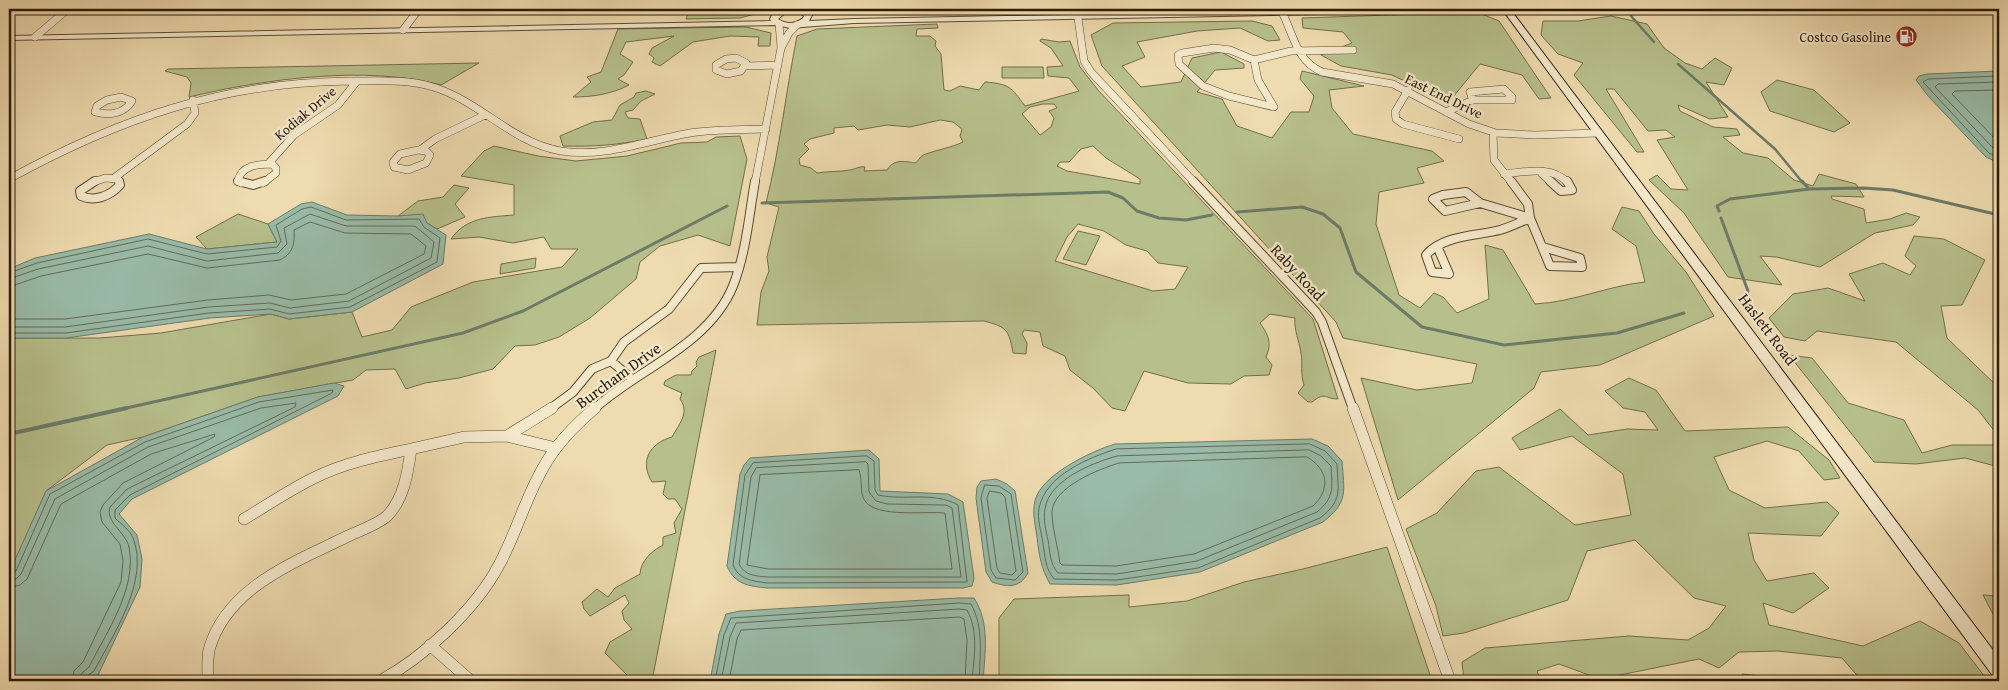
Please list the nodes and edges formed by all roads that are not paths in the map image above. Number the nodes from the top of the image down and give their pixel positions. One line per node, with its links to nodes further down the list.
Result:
1 (68, 9): 16 (street)
2 (419, 9): 14 (street)
3 (1485, 9): 8 (street)
4 (1506, 9): 33 (main road, Haslett Road)
5 (783, 11): 6 (street); 11 (street); 12 (street)
6 (805, 12): 10 (street); 13 (street)
7 (1195, 12): 8 (street); 9 (street)
8 (1283, 14): 18 (street, East End Drive)
9 (1078, 18): 10 (street); 57 (street, Raby Road)
10 (854, 21): 13 (street)
11 (738, 23): 12 (street); 14 (street)
12 (778, 24): 13 (street); 17 (street, Burcham Drive)
13 (798, 25): 17 (street, Burcham Drive)
14 (403, 30): 16 (street)
15 (9, 38): 16 (street)
16 (35, 38)
17 (781, 48): 21 (street, Burcham Drive)
18 (1298, 49): 19 (street); 20 (street); 24 (street, East End Drive)
19 (1352, 50)
20 (1254, 60): 20 (street)
21 (778, 65): 22 (street); 31 (street, Burcham Drive)
22 (746, 66)
23 (357, 81): 25 (street); 29 (street); 36 (street, Kodiak Drive)
24 (1408, 90): 28 (street, East End Drive); 34 (street)
25 (193, 100): 30 (street); 39 (street)
26 (1473, 100): 26 (street); 28 (street)
27 (119, 112): 27 (street); 30 (street)
28 (1446, 112): 32 (street, East End Drive)
29 (485, 115): 31 (street); 35 (street)
30 (128, 120): 40 (street)
31 (766, 129): 45 (street, Burcham Drive)
32 (1493, 133): 33 (street, East End Drive); 38 (street)
33 (1598, 133): 53 (main road, Haslett Road)
34 (1459, 139)
35 (420, 150): 35 (street)
36 (268, 164): 36 (street, Kodiak Drive)
37 (1541, 173): 38 (street)
38 (1504, 174): 42 (street)
39 (114, 178): 39 (street)
40 (9, 179)
41 (1480, 203): 41 (street); 42 (street)
42 (1530, 218): 43 (street); 44 (street)
43 (1437, 246)
44 (1543, 247): 44 (street)
45 (739, 267): 46 (street); 47 (street, Burcham Drive)
46 (612, 361): 47 (street); 48 (street)
47 (632, 379): 49 (street, Burcham Drive)
48 (507, 436): 49 (street); 50 (street)
49 (556, 448): 52 (street, Burcham Drive)
50 (412, 449): 51 (street); 54 (street)
51 (244, 519)
52 (430, 645): 55 (street, Burcham Drive); 56 (street)
53 (1999, 671)
54 (208, 681)
55 (380, 681)
56 (470, 681)
57 (1450, 681)

